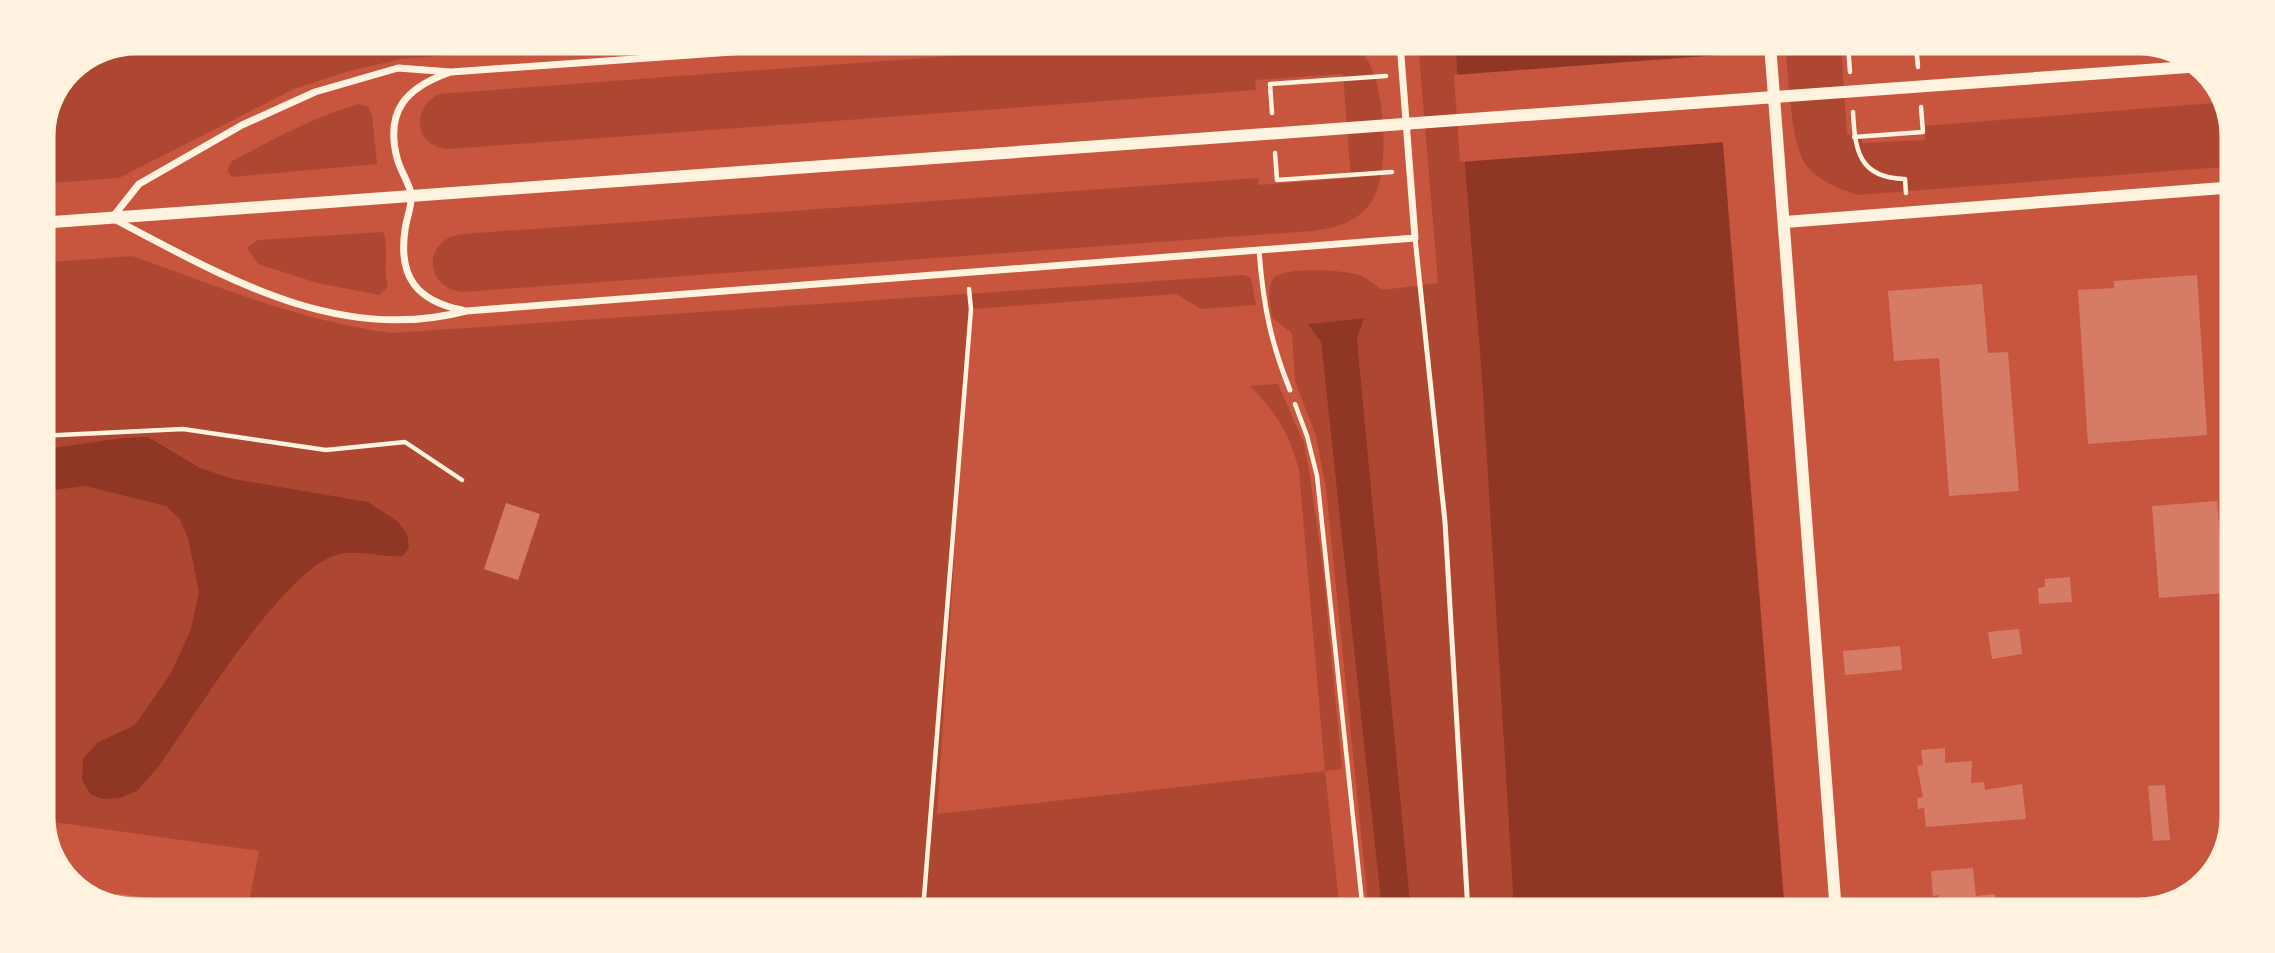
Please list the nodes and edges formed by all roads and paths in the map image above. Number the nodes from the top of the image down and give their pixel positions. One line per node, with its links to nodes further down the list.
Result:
1 (746, 51): 5 (street)
2 (1401, 51): 6 (street)
3 (1771, 51): 16 (street)
4 (2188, 66): 7 (street)
5 (451, 72): 12 (street); 14 (street)
6 (1402, 74): 7 (path); 9 (street)
7 (1276, 132): 12 (street)
8 (1923, 132): 13 (path)
9 (1410, 170): 10 (path); 17 (street)
10 (1278, 180)
11 (2224, 188): 13 (street)
12 (411, 195): 14 (street); 20 (street)
13 (1908, 213): 16 (street)
14 (112, 218): 15 (street); 20 (street)
15 (51, 222)
16 (1785, 222): 27 (street)
17 (1415, 238): 18 (street); 26 (lane)
18 (1259, 250): 19 (street); 21 (lane)
19 (968, 270): 20 (street); 24 (path)
20 (466, 311)
21 (1290, 390): 25 (path)
22 (51, 435): 23 (path)
23 (462, 480)
24 (924, 902)
25 (1362, 902)
26 (1467, 902)
27 (1835, 902)

